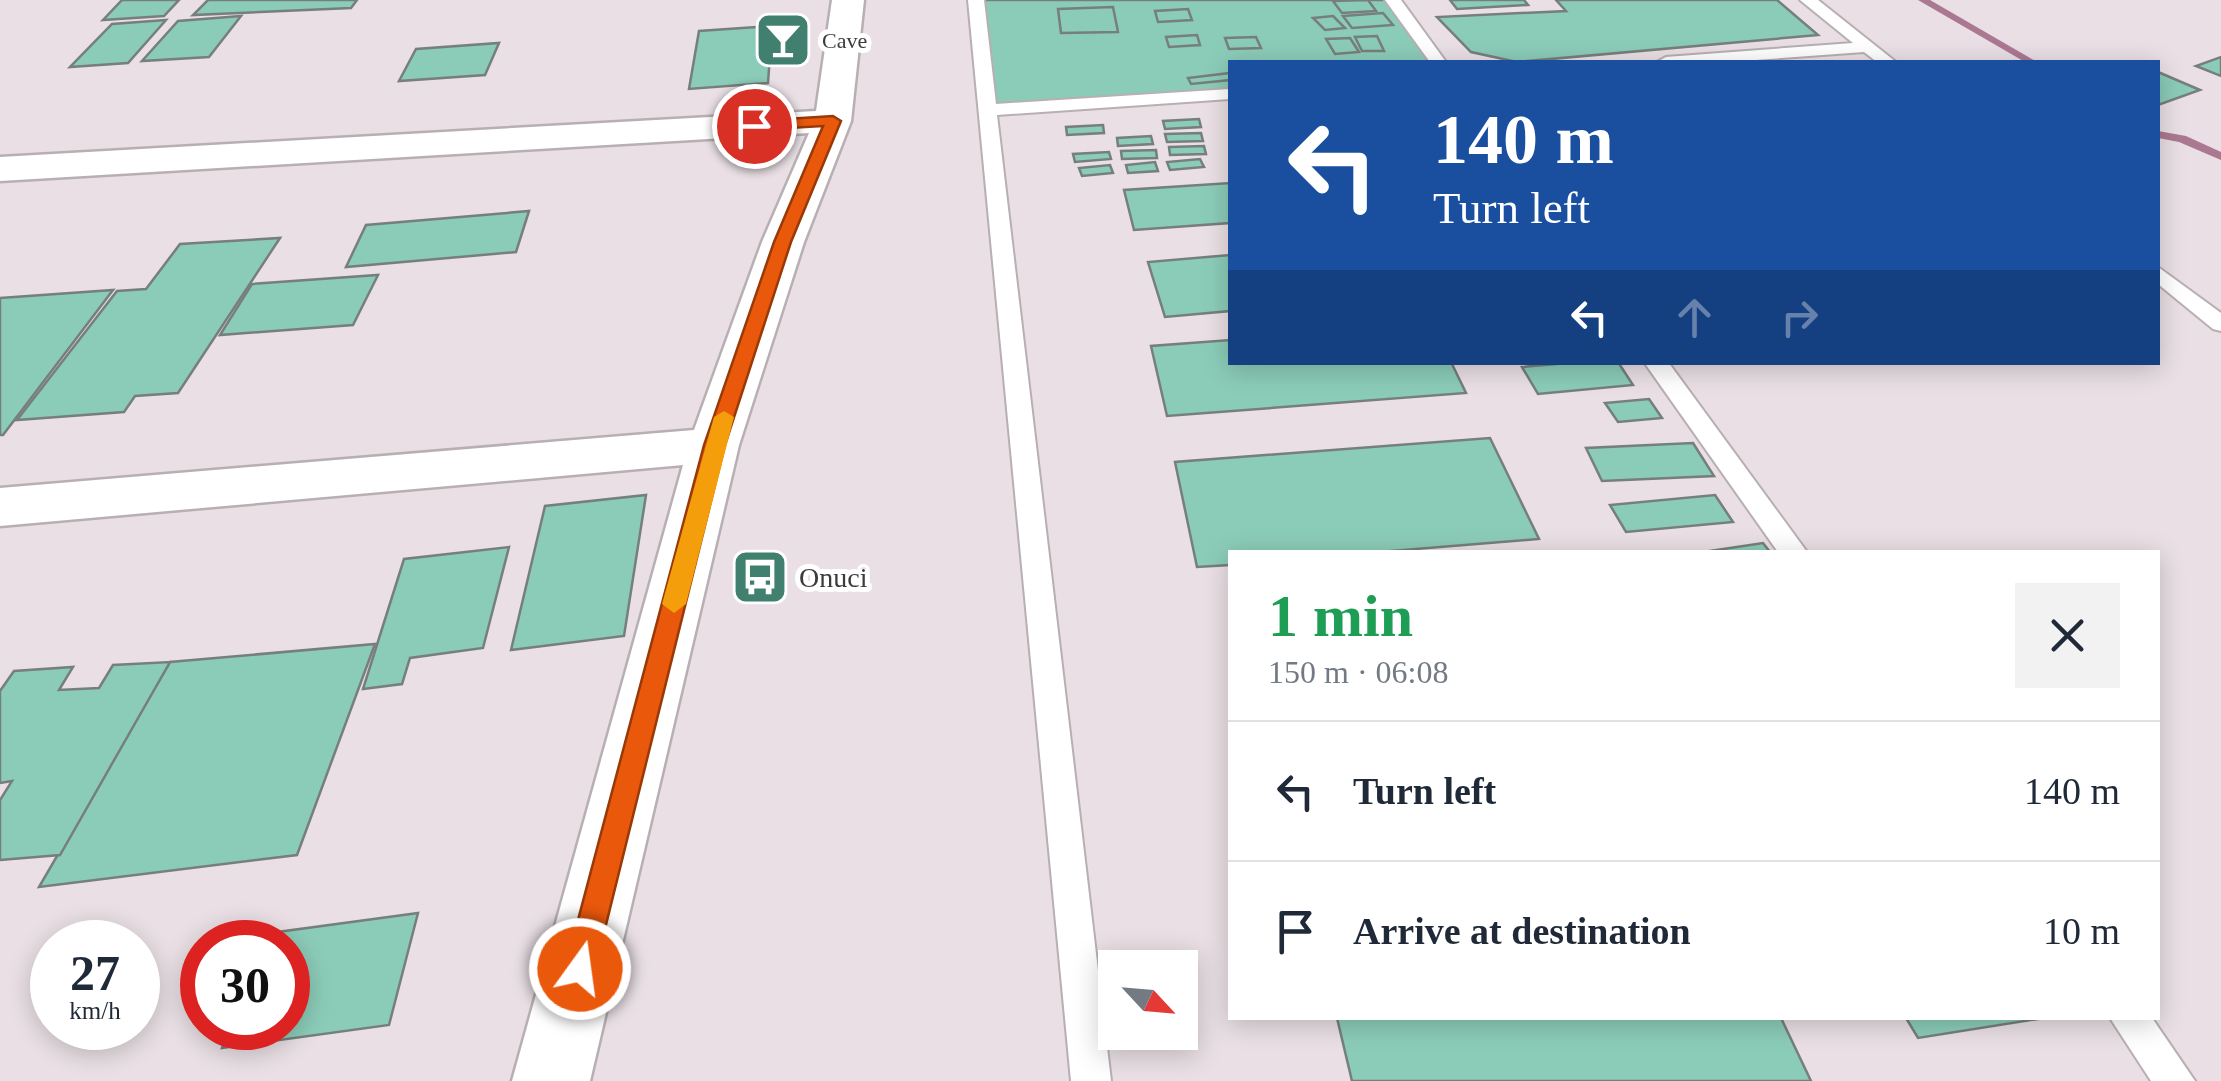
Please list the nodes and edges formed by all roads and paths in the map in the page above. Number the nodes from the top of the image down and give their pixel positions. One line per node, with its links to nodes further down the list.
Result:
1 (848, 0): 11 (street)
2 (976, 0): 10 (lane)
3 (1393, 0): 6 (lane)
4 (1808, 0): 5 (lane)
5 (1868, 47): 7 (lane); 8 (lane)
6 (1437, 60)
7 (1693, 60)
8 (1884, 60)
9 (1228, 94): 10 (lane)
10 (988, 110): 21 (lane)
11 (833, 121): 12 (street); 16 (street)
12 (0, 169)
13 (2160, 276): 14 (lane)
14 (2221, 324)
15 (1657, 365): 18 (lane)
16 (714, 445): 17 (street); 20 (street)
17 (0, 507)
18 (1792, 550)
19 (2130, 1020): 22 (lane)
20 (551, 1081)
21 (1092, 1081)
22 (2175, 1081)

